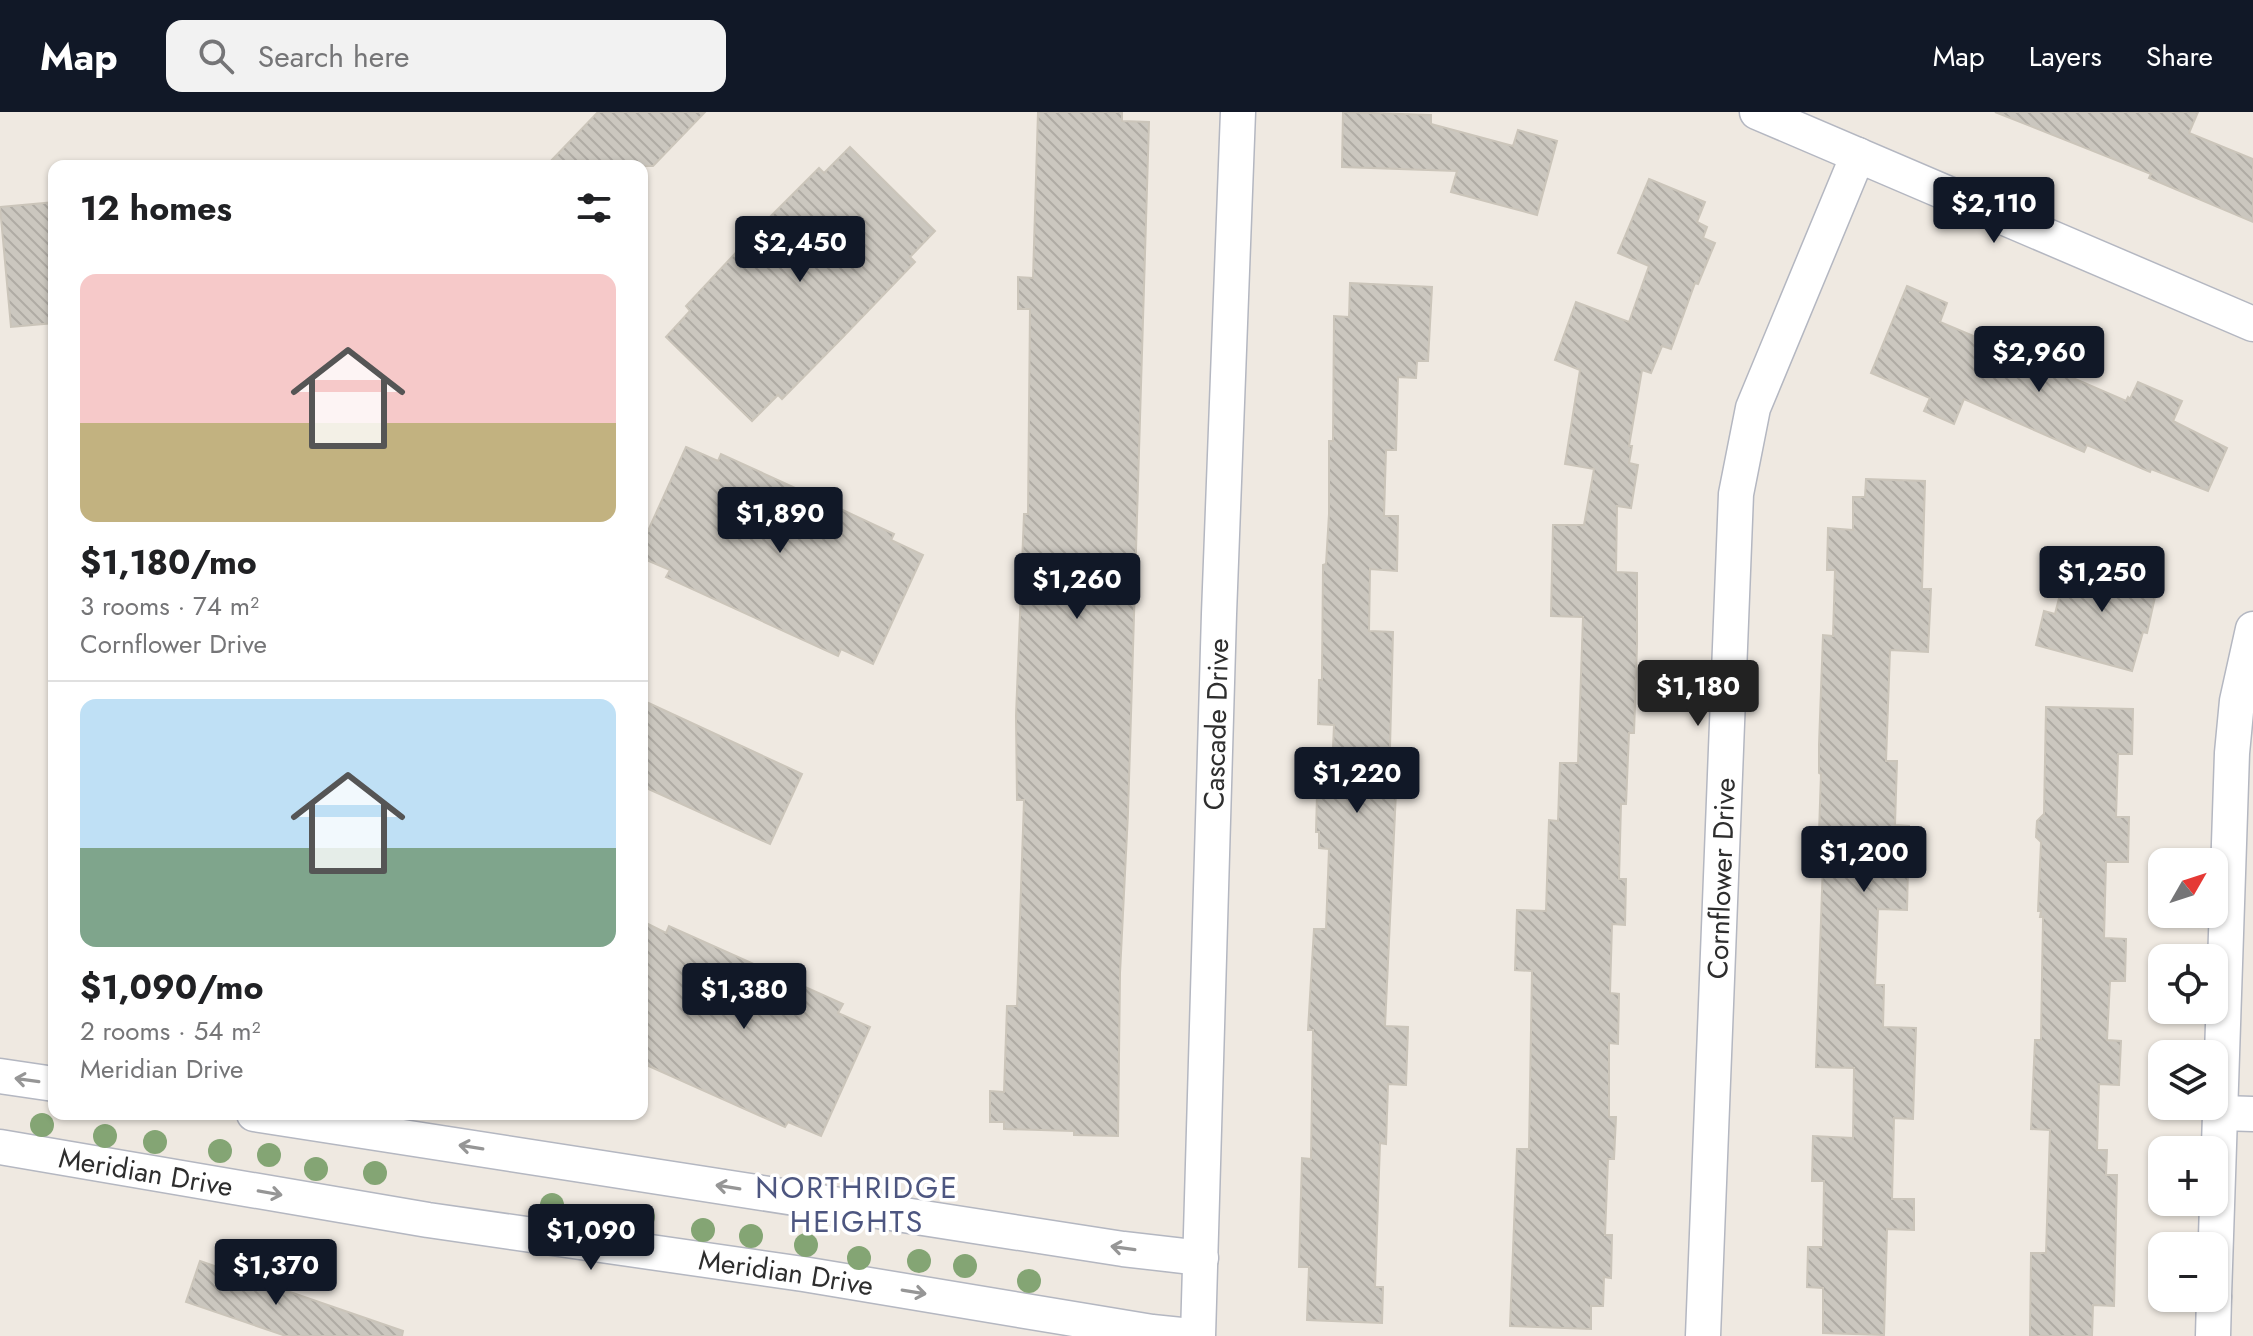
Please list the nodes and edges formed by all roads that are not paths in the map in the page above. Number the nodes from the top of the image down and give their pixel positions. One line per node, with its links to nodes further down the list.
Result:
1 (1238, 112): 12 (street, Cascade Drive)
2 (1757, 112): 3 (street)
3 (1858, 155): 4 (street); 16 (street, Cornflower Drive)
4 (2253, 324)
5 (2253, 629): 8 (street)
6 (0, 1076): 7 (street, one-way to 6)
7 (48, 1083)
8 (2237, 1114): 11 (street)
9 (293, 1120): 12 (street, one-way to 9)
10 (0, 1147): 14 (street, Meridian Drive, one-way to 14)
11 (2222, 1232)
12 (1201, 1258): 15 (street, Cascade Drive)
13 (2214, 1312): 17 (street)
14 (1191, 1336)
15 (1198, 1336)
16 (1703, 1336)
17 (2213, 1336)

